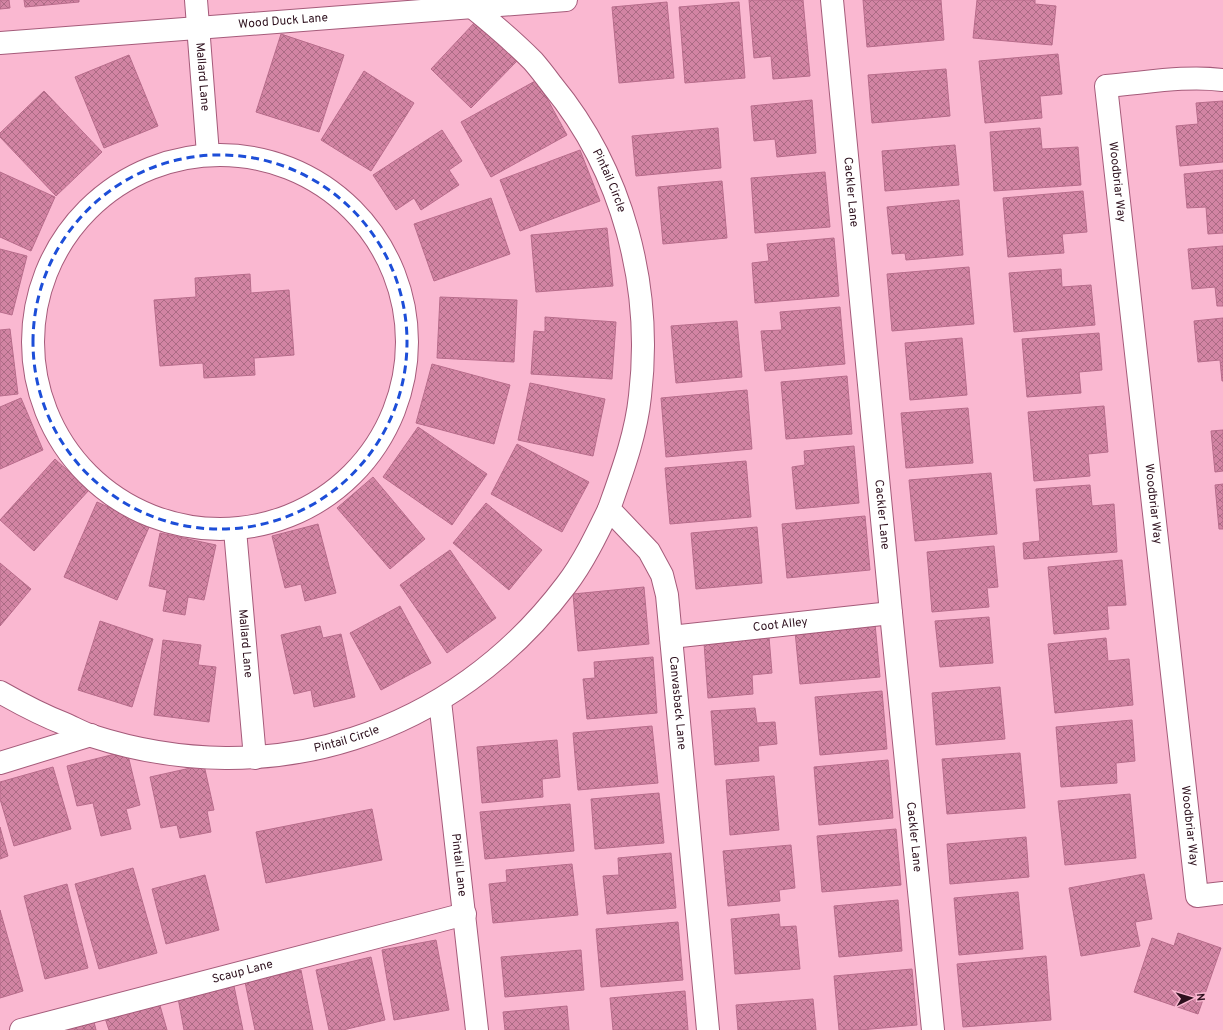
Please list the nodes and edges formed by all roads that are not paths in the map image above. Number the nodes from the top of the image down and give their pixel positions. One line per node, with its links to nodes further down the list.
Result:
1 (196, 0): 5 (street, Mallard Lane)
2 (566, 0): 4 (street, Wood Duck Lane)
3 (832, 0): 11 (street, Cackler Lane)
4 (472, 7): 5 (street, Wood Duck Lane); 9 (street, Pintail Circle)
5 (198, 29): 6 (street, Wood Duck Lane); 8 (street, Mallard Lane)
6 (0, 43)
7 (1223, 80): 18 (street, Woodbriar Way)
8 (208, 154): 10 (street); 10 (street)
9 (609, 510): 12 (street, Canvasback Lane); 14 (street, Pintail Circle)
10 (235, 530): 16 (street, Mallard Lane)
11 (891, 613): 12 (street, Coot Alley); 23 (street, Cackler Lane)
12 (671, 637): 22 (street, Canvasback Lane)
13 (0, 692): 15 (street, Pintail Circle)
14 (440, 701): 16 (street, Pintail Circle); 19 (street, Pintail Lane)
15 (91, 735): 16 (street, Pintail Circle); 17 (street)
16 (255, 758)
17 (0, 762)
18 (1223, 893)
19 (465, 914): 20 (street, Scaup Lane); 21 (street, Pintail Lane)
20 (21, 1030)
21 (477, 1030)
22 (708, 1030)
23 (933, 1030)

